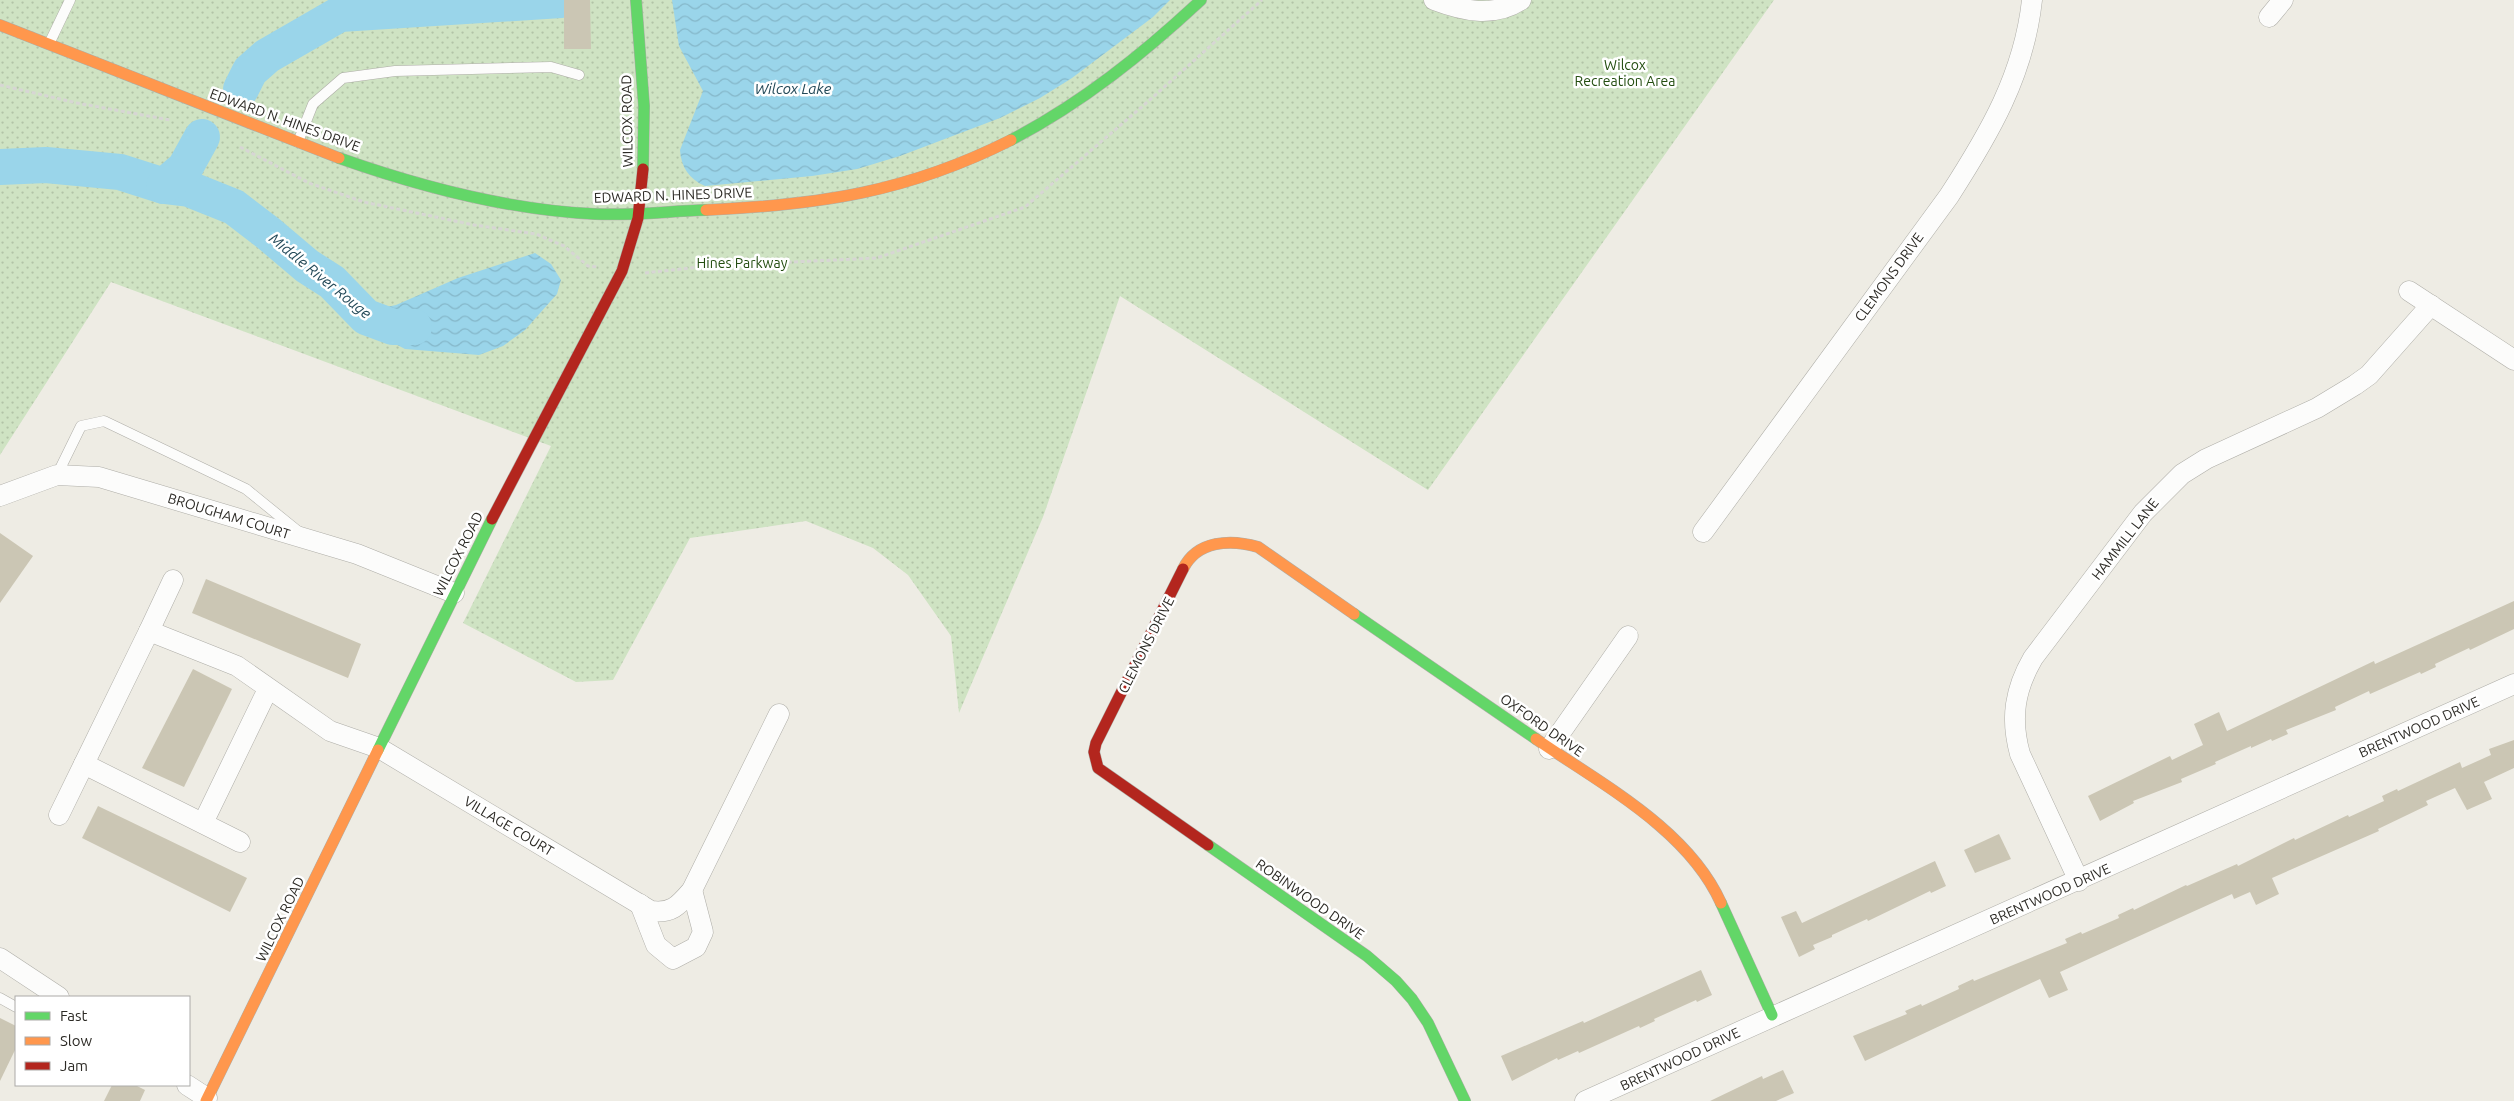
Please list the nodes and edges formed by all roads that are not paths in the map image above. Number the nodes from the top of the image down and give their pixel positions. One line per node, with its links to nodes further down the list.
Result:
1 (70, 0): 10 (lane)
2 (636, 0): 13 (street, WILCOX ROAD)
3 (1201, 0): 13 (street, EDWARD N. HINES DRIVE)
4 (1434, 0): 5 (street)
5 (1521, 0)
6 (2032, 0): 19 (street, CLEMONS DRIVE)
7 (2283, 0): 8 (street)
8 (2269, 17)
9 (0, 25): 10 (street, EDWARD N. HINES DRIVE)
10 (48, 45): 12 (street, EDWARD N. HINES DRIVE)
11 (579, 76): 12 (lane)
12 (298, 142): 13 (street, EDWARD N. HINES DRIVE)
13 (639, 214): 23 (street, WILCOX ROAD)
14 (2409, 291): 15 (street)
15 (2431, 306): 16 (street); 36 (street, HAMMILL LANE)
16 (2514, 360)
17 (57, 475): 18 (street, BROUGHAM COURT); 20 (street, BROUGHAM COURT); 20 (lane)
18 (0, 496)
19 (1703, 532)
20 (309, 539): 23 (street, BROUGHAM COURT)
21 (1216, 542): 30 (street, OXFORD DRIVE); 31 (street, CLEMONS DRIVE)
22 (173, 580): 24 (street)
23 (454, 593): 29 (street, WILCOX ROAD)
24 (149, 631): 27 (street, VILLAGE COURT); 32 (street)
25 (1628, 636): 30 (street)
26 (2514, 684): 36 (street, BRENTWOOD DRIVE)
27 (268, 689): 29 (street, VILLAGE COURT); 34 (street)
28 (779, 714): 37 (street, VILLAGE COURT)
29 (379, 748): 38 (street, VILLAGE COURT); 45 (street, WILCOX ROAD)
30 (1549, 748): 43 (street, OXFORD DRIVE)
31 (1095, 761): 46 (street, ROBINWOOD DRIVE)
32 (84, 764): 33 (street); 34 (street)
33 (58, 815)
34 (203, 824): 35 (street)
35 (240, 842)
36 (2079, 881): 43 (street, BRENTWOOD DRIVE)
37 (692, 890): 38 (street, VILLAGE COURT); 38 (street)
38 (640, 904)
39 (0, 958): 40 (street)
40 (57, 996)
41 (0, 998): 42 (lane)
42 (15, 1006)
43 (1772, 1015): 47 (street, BRENTWOOD DRIVE)
44 (188, 1086): 45 (street)
45 (206, 1100)
46 (1465, 1101)
47 (1586, 1101)

